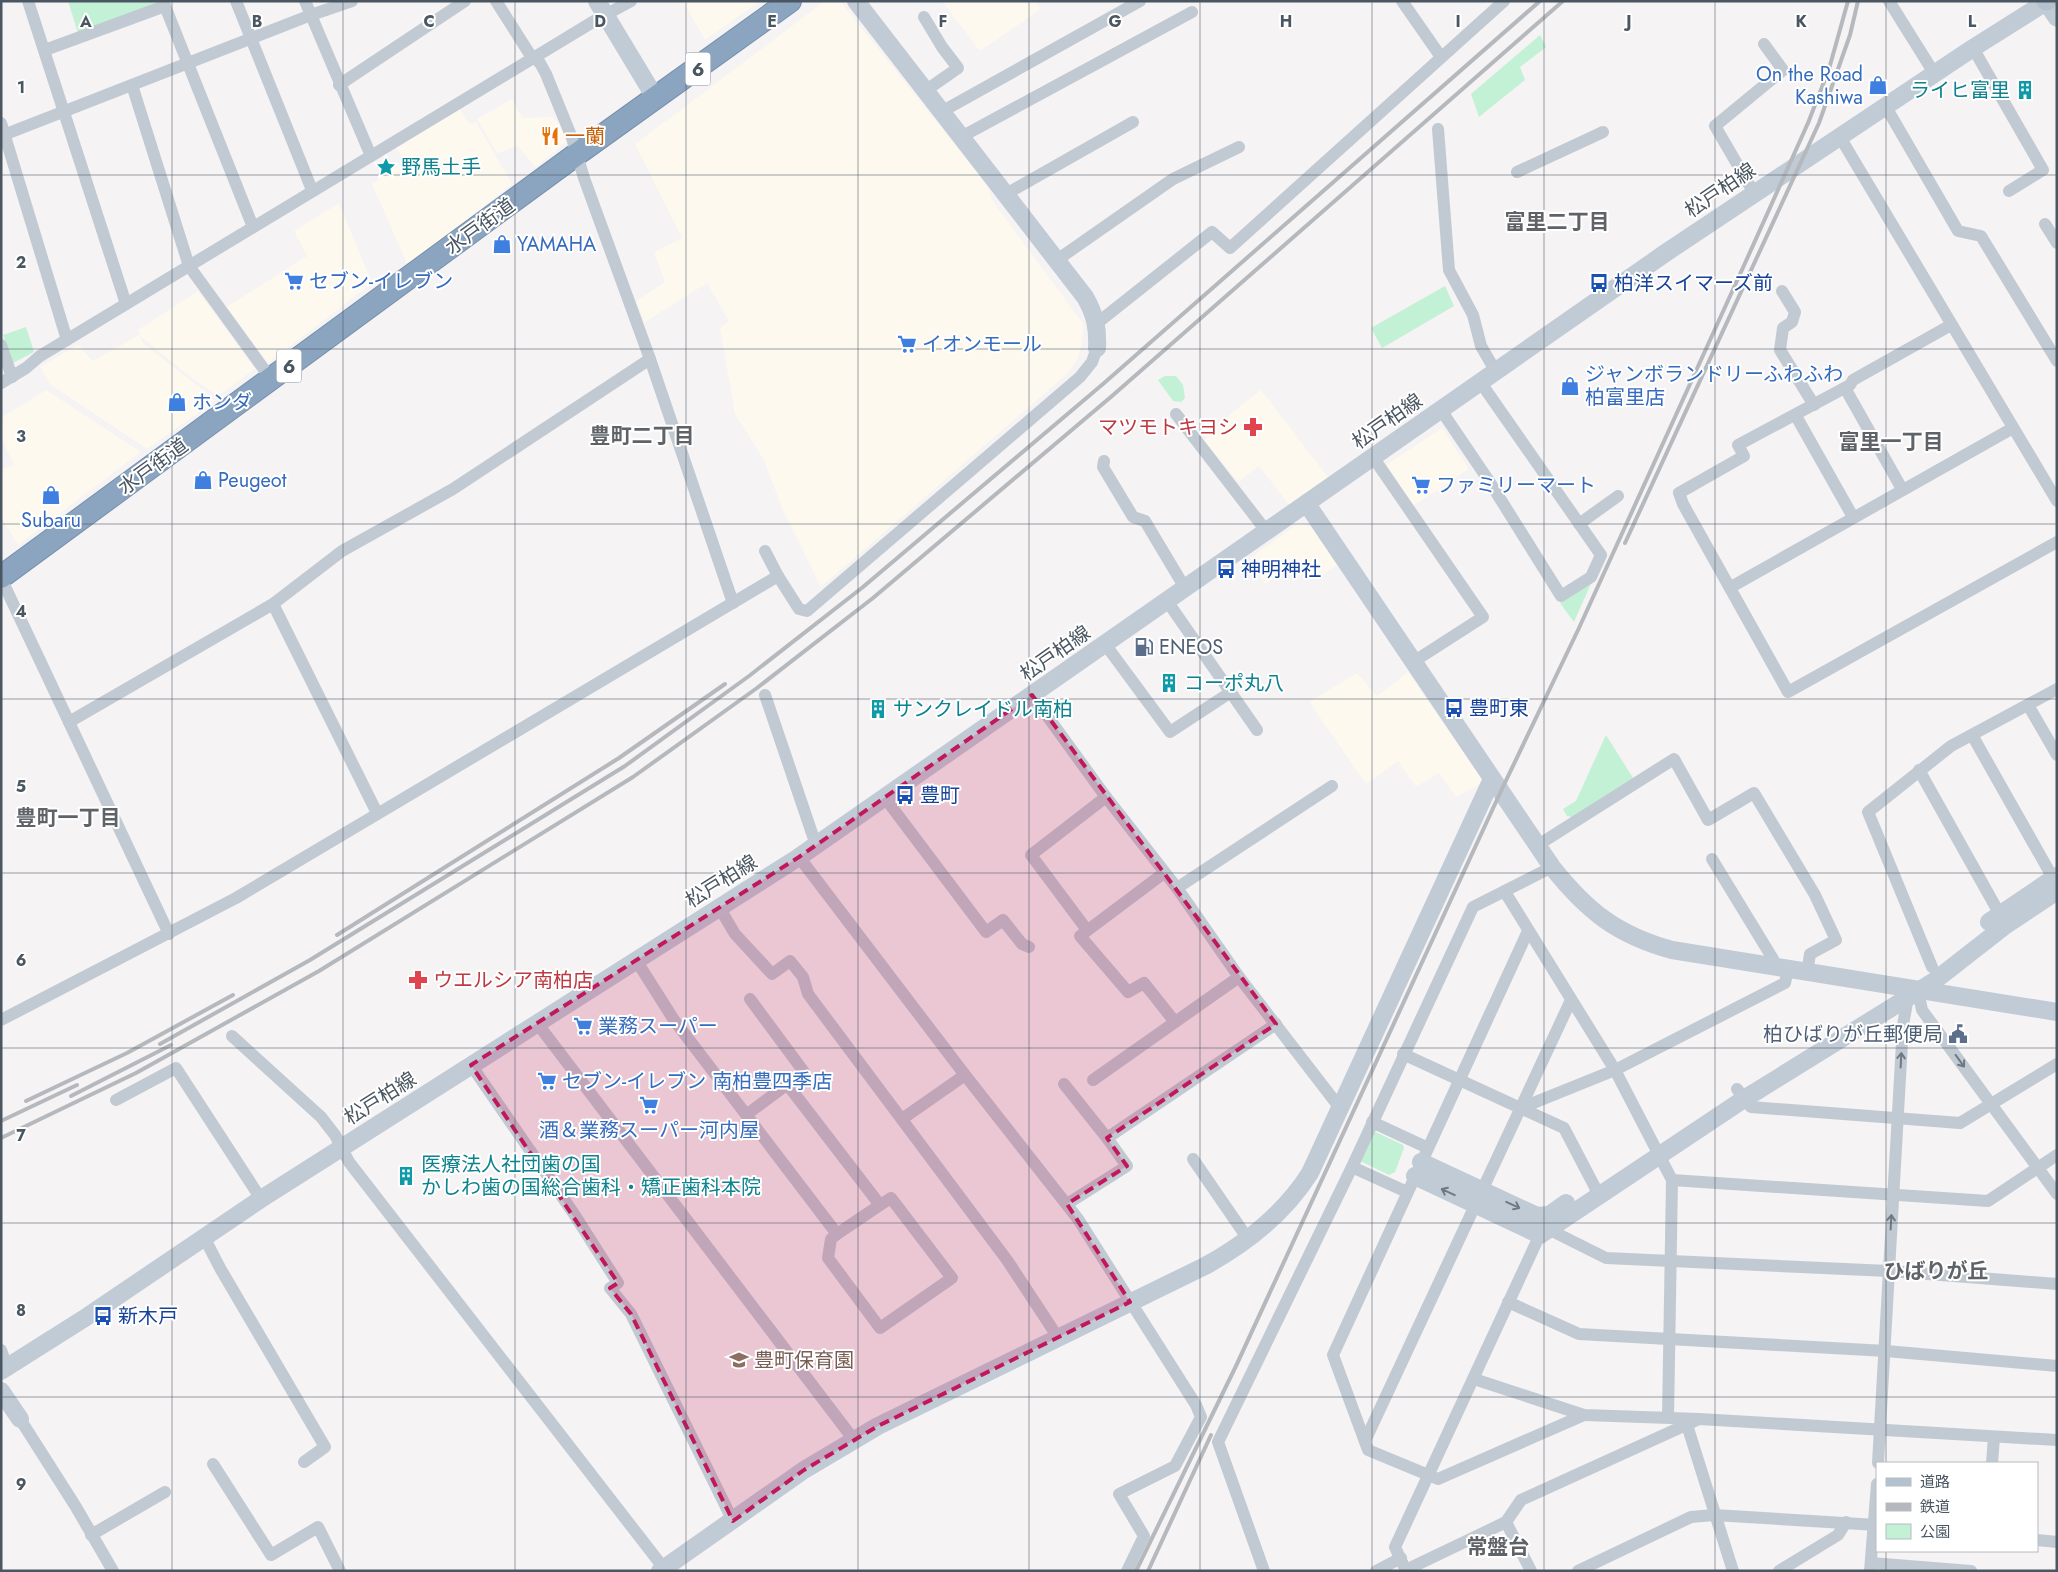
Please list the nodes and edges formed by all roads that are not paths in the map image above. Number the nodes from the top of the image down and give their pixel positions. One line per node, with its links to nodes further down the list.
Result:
1 (28, 1): 24 (street)
2 (236, 1): 21 (street)
3 (305, 1): 18 (street)
4 (352, 1): 18 (street)
5 (465, 1): 30 (street)
6 (496, 1): 25 (street)
7 (631, 1): 16 (street)
8 (790, 1): 32 (highway, 水戸街道 / 6)
9 (856, 1): 31 (street)
10 (1140, 1): 35 (street)
11 (1402, 1): 26 (street)
12 (1504, 1): 26 (street)
13 (1889, 1): 28 (street)
14 (2046, 1): 20 (street); 23 (street, 松戸柏線)
15 (164, 3): 24 (street); 27 (street)
16 (602, 9): 25 (street); 32 (street)
17 (1192, 12): 40 (street)
18 (311, 15): 21 (street); 30 (street)
19 (924, 17): 31 (street)
20 (2057, 18)
21 (251, 39): 27 (street); 46 (street)
22 (1764, 44): 48 (street)
23 (1972, 48): 28 (street, 松戸柏線); 47 (street)
24 (45, 50): 34 (street)
25 (534, 57): 43 (street); 44 (street)
26 (1441, 57): 57 (street)
27 (188, 63): 29 (street); 51 (street)
28 (1934, 74): 33 (street, 松戸柏線)
29 (132, 85): 34 (street); 54 (street)
30 (340, 85): 44 (street)
31 (925, 91): 35 (street)
32 (656, 99): 43 (highway, 水戸街道 / 6)
33 (1886, 107): 41 (street, 松戸柏線); 63 (street)
34 (64, 111): 38 (street); 56 (street)
35 (941, 112): 40 (street)
36 (1133, 122): 49 (street)
37 (1438, 128): 64 (street)
38 (3, 131): 59 (street)
39 (1603, 132): 45 (street)
40 (961, 137): 49 (street)
41 (1840, 137): 48 (street, 松戸柏線); 58 (street)
42 (1239, 147): 53 (street)
43 (577, 154): 62 (street); 66 (highway, 水戸街道 / 6)
44 (372, 156): 46 (street)
45 (1517, 172)
46 (312, 190): 51 (street)
47 (2009, 191)
48 (1754, 193): 64 (street, 松戸柏線)
49 (1006, 194): 53 (street)
50 (2045, 224): 52 (street)
51 (253, 227): 54 (street)
52 (2057, 244)
53 (1056, 260): 57 (street)
54 (189, 266): 56 (street); 66 (street)
55 (1782, 291): 69 (street)
56 (126, 304): 59 (street)
57 (1096, 324): 61 (street)
58 (1951, 325): 68 (street); 73 (street)
59 (67, 340): 65 (street)
60 (1, 345): 65 (street)
61 (1097, 348): 85 (street)
62 (650, 358): 90 (street); 91 (street)
63 (2057, 361)
64 (1496, 372): 67 (street, 松戸柏線)
65 (7, 380)
66 (270, 380): 86 (highway, 水戸街道 / 6)
67 (1481, 383): 70 (street, 松戸柏線); 81 (street)
68 (1846, 388): 69 (street); 76 (street)
69 (1814, 405): 72 (street)
70 (1441, 410): 74 (street, 松戸柏線); 81 (street)
71 (1176, 414): 82 (street)
72 (1796, 416): 80 (street); 87 (street)
73 (2013, 428): 76 (street); 78 (street)
74 (1373, 457): 79 (street, 松戸柏線); 93 (street)
75 (1104, 461): 88 (street)
76 (1902, 489): 80 (street)
77 (1618, 496): 81 (street)
78 (2057, 501)
79 (1307, 504): 82 (street, 松戸柏線); 93 (street)
80 (1853, 517): 87 (street)
81 (1578, 524)
82 (1267, 532): 88 (street, 松戸柏線)
83 (2057, 542): 87 (street)
84 (765, 550): 85 (street)
85 (778, 576): 90 (street)
86 (1, 578): 99 (street)
87 (1730, 587)
88 (1184, 588): 89 (street, 松戸柏線)
89 (1167, 601): 92 (street, 松戸柏線); 95 (street)
90 (733, 603): 108 (street)
91 (273, 604): 99 (street); 108 (street)
92 (1105, 644): 95 (street); 97 (street, 松戸柏線)
93 (1413, 662): 104 (street)
94 (2057, 689): 98 (street)
95 (1231, 692): 100 (street)
96 (765, 695): 109 (street)
97 (1032, 695): 106 (street); 107 (street, 松戸柏線)
98 (2028, 704): 101 (street); 102 (street)
99 (69, 722): 122 (street)
100 (1257, 730)
101 (1972, 735): 103 (street); 115 (street)
102 (2057, 755)
103 (1919, 770): 119 (street); 125 (street)
104 (1492, 779): 110 (street); 150 (street)
105 (1332, 786): 116 (street)
106 (1106, 797): 114 (street); 120 (street)
107 (885, 798): 109 (street, 松戸柏線); 123 (street)
108 (376, 813): 122 (street)
109 (816, 845): 111 (street, 松戸柏線)
110 (1538, 845): 113 (street); 127 (street)
111 (799, 857): 118 (street, 松戸柏線); 142 (street)
112 (1712, 859): 126 (street)
113 (1552, 867): 117 (street); 126 (street)
114 (1164, 873): 116 (street); 120 (street)
115 (2056, 882): 119 (street)
116 (1177, 888): 128 (street)
117 (1505, 892): 121 (street); 138 (street)
118 (719, 907): 124 (street, 松戸柏線); 154 (street)
119 (2003, 919): 125 (street); 129 (street)
120 (1087, 930): 134 (street)
121 (1528, 931): 131 (street); 143 (street)
122 (169, 934): 133 (street)
123 (1029, 947)
124 (636, 960): 135 (street, 松戸柏線); 152 (street)
125 (1932, 967): 129 (street)
126 (1780, 968): 127 (street); 141 (street)
127 (1806, 973): 129 (street)
128 (1239, 977): 134 (street); 136 (street)
129 (1910, 992): 132 (street); 147 (street); 149 (street, one-way to 149); 153 (street, one-way to 129)
130 (750, 999): 145 (street)
131 (1571, 1000): 141 (street); 151 (street)
132 (2057, 1012)
133 (1, 1020)
134 (1175, 1022): 144 (street)
135 (537, 1023): 140 (street, 松戸柏線); 197 (street)
136 (1276, 1024): 150 (street); 156 (street)
137 (232, 1036): 157 (street)
138 (1403, 1054): 143 (street); 155 (street)
139 (2057, 1064): 149 (street)
140 (471, 1065): 157 (street, 松戸柏線); 208 (street)
141 (1615, 1070): 151 (street); 158 (street)
142 (965, 1075): 154 (street); 171 (street)
143 (1460, 1078): 151 (street); 161 (street)
144 (1093, 1080)
145 (787, 1084): 152 (street); 172 (street)
146 (1064, 1084): 156 (street)
147 (1741, 1094): 153 (street); 158 (street)
148 (116, 1100): 170 (street)
149 (1991, 1103): 153 (street); 163 (street)
150 (1340, 1108): 176 (street)
151 (1521, 1108): 165 (street); 169 (street)
152 (746, 1114): 174 (street)
153 (1898, 1118): 168 (street)
154 (902, 1119): 182 (street)
155 (1372, 1122): 161 (street); 162 (street)
156 (1107, 1138): 171 (street)
157 (342, 1147): 170 (street, 松戸柏線); 217 (street)
158 (1656, 1150): 164 (street); 165 (street)
159 (2057, 1155): 163 (street)
160 (1193, 1159): 176 (street)
161 (1421, 1162): 166 (street); 169 (street)
162 (1352, 1167): 166 (street); 222 (street)
163 (2038, 1168): 167 (street); 168 (street)
164 (1672, 1180): 168 (street); 177 (street)
165 (1596, 1190): 173 (street)
166 (1407, 1192): 199 (street)
167 (2057, 1194)
168 (1893, 1195): 178 (street, one-way to 168)
169 (1479, 1198): 173 (street); 199 (street)
170 (261, 1199): 175 (street, 松戸柏線)
171 (1066, 1204): 180 (street)
172 (880, 1205): 174 (street); 174 (street)
173 (1545, 1226): 177 (street); 181 (street)
174 (837, 1234)
175 (204, 1236): 187 (street, 松戸柏線); 200 (street)
176 (1248, 1239): 180 (street)
177 (1671, 1261): 178 (street); 183 (street)
178 (1888, 1271): 179 (street); 185 (street)
179 (2057, 1284)
180 (1130, 1302): 182 (street); 221 (street)
181 (1508, 1302): 183 (street); 188 (street)
182 (1059, 1339): 197 (street)
183 (1669, 1339): 185 (street); 191 (street)
184 (1, 1350): 187 (street)
185 (1886, 1350): 186 (street); 195 (street)
186 (2057, 1366)
187 (4, 1369)
188 (1474, 1379): 190 (street); 204 (street)
189 (1, 1392): 192 (street)
190 (1584, 1415): 191 (street); 204 (street)
191 (1668, 1417): 193 (street)
192 (20, 1419): 212 (street)
193 (1699, 1419): 194 (street); 195 (street)
194 (1687, 1425): 207 (street); 209 (street)
195 (1881, 1430): 196 (street); 201 (street)
196 (1994, 1438): 198 (street); 202 (street)
197 (854, 1440): 208 (street)
198 (2057, 1440)
199 (1365, 1441): 204 (street)
200 (304, 1462)
201 (1878, 1462)
202 (1992, 1462)
203 (214, 1464): 220 (street)
204 (1428, 1475): 215 (street)
205 (165, 1492): 212 (street)
206 (1876, 1504): 211 (street)
207 (1714, 1515): 210 (street); 225 (street); 226 (street)
208 (733, 1521): 217 (street)
209 (1506, 1522): 218 (street); 224 (street)
210 (1846, 1522): 211 (street); 227 (street)
211 (1875, 1525): 216 (street)
212 (91, 1535): 219 (street)
213 (2038, 1540): 214 (street)
214 (2057, 1542)
215 (1401, 1558): 218 (street); 223 (street)
216 (1870, 1567): 228 (street)
217 (663, 1570)
218 (1406, 1570)
219 (113, 1571)
220 (340, 1571)
221 (1127, 1571)
222 (1264, 1571)
223 (1376, 1571)
224 (1531, 1571)
225 (1578, 1571)
226 (1733, 1571)
227 (1779, 1571)
228 (1972, 1571)

